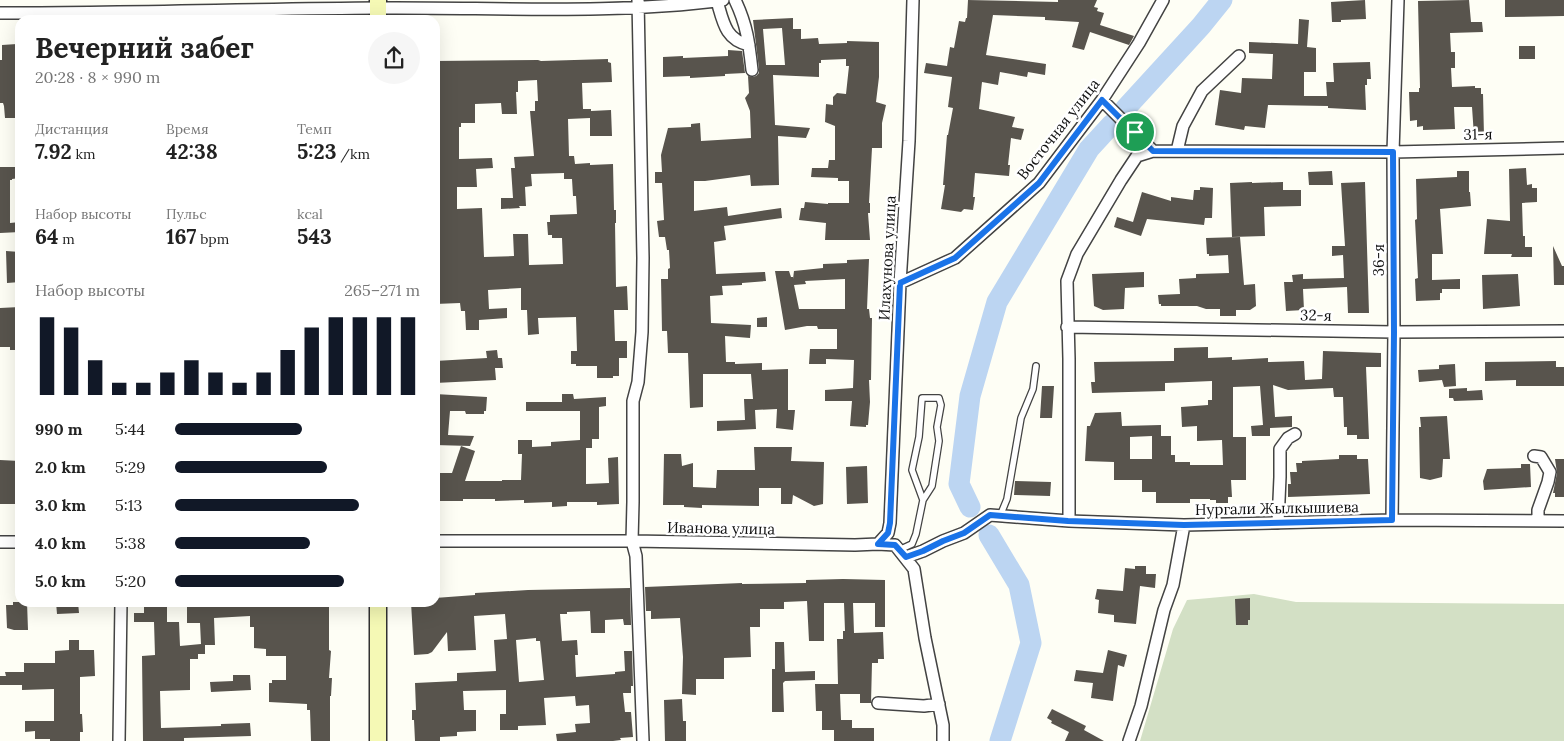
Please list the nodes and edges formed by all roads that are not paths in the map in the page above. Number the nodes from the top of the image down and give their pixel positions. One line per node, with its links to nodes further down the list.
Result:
1 (720, 0): 6 (street); 11 (street)
2 (735, 0): 11 (street)
3 (913, 0): 19 (street, Илахунова улица)
4 (1163, 0): 14 (street, Восточная улица)
5 (1398, 0): 18 (street, 36-я)
6 (638, 3): 7 (street); 35 (street)
7 (378, 9): 10 (street)
8 (0, 14): 9 (street)
9 (58, 15)
10 (153, 15)
11 (749, 45): 13 (street)
12 (1239, 56): 17 (street)
13 (752, 70)
14 (1102, 100): 16 (street); 19 (street, Восточная улица)
15 (1564, 148): 18 (street, 31-я)
16 (1153, 151): 17 (street, 31-я); 20 (street)
17 (1177, 151): 18 (street, 31-я)
18 (1393, 152): 22 (street, 36-я)
19 (900, 283): 38 (street, Илахунова улица)
20 (1067, 327): 22 (street, 32-я); 29 (street)
21 (1564, 331): 22 (street, 32-я)
22 (1394, 332): 28 (street, 36-я)
23 (1036, 366): 27 (lane)
24 (1295, 434): 32 (street)
25 (1534, 456): 30 (street)
26 (923, 500): 26 (lane); 39 (lane)
27 (995, 516): 29 (street, Нургали Жылкышиева); 39 (street)
28 (1392, 520): 30 (street, Нургали Жылкышиева); 32 (street, Нургали Жылкышиева)
29 (1068, 521): 33 (street, Нургали Жылкышиева)
30 (1538, 521): 31 (street, Нургали Жылкышиева)
31 (1564, 521)
32 (1278, 523): 33 (street, Нургали Жылкышиева)
33 (1184, 525): 48 (street)
34 (440, 541): 35 (street, Иванова улица)
35 (632, 541): 38 (street, Иванова улица); 46 (street)
36 (0, 542): 37 (street)
37 (15, 542)
38 (878, 544): 39 (street, Иванова улица)
39 (902, 554): 43 (street)
40 (121, 607): 44 (street)
41 (378, 607): 45 (street)
42 (878, 703): 43 (street)
43 (939, 704): 47 (street)
44 (119, 741)
45 (378, 741)
46 (643, 741)
47 (943, 741)
48 (1129, 741)

